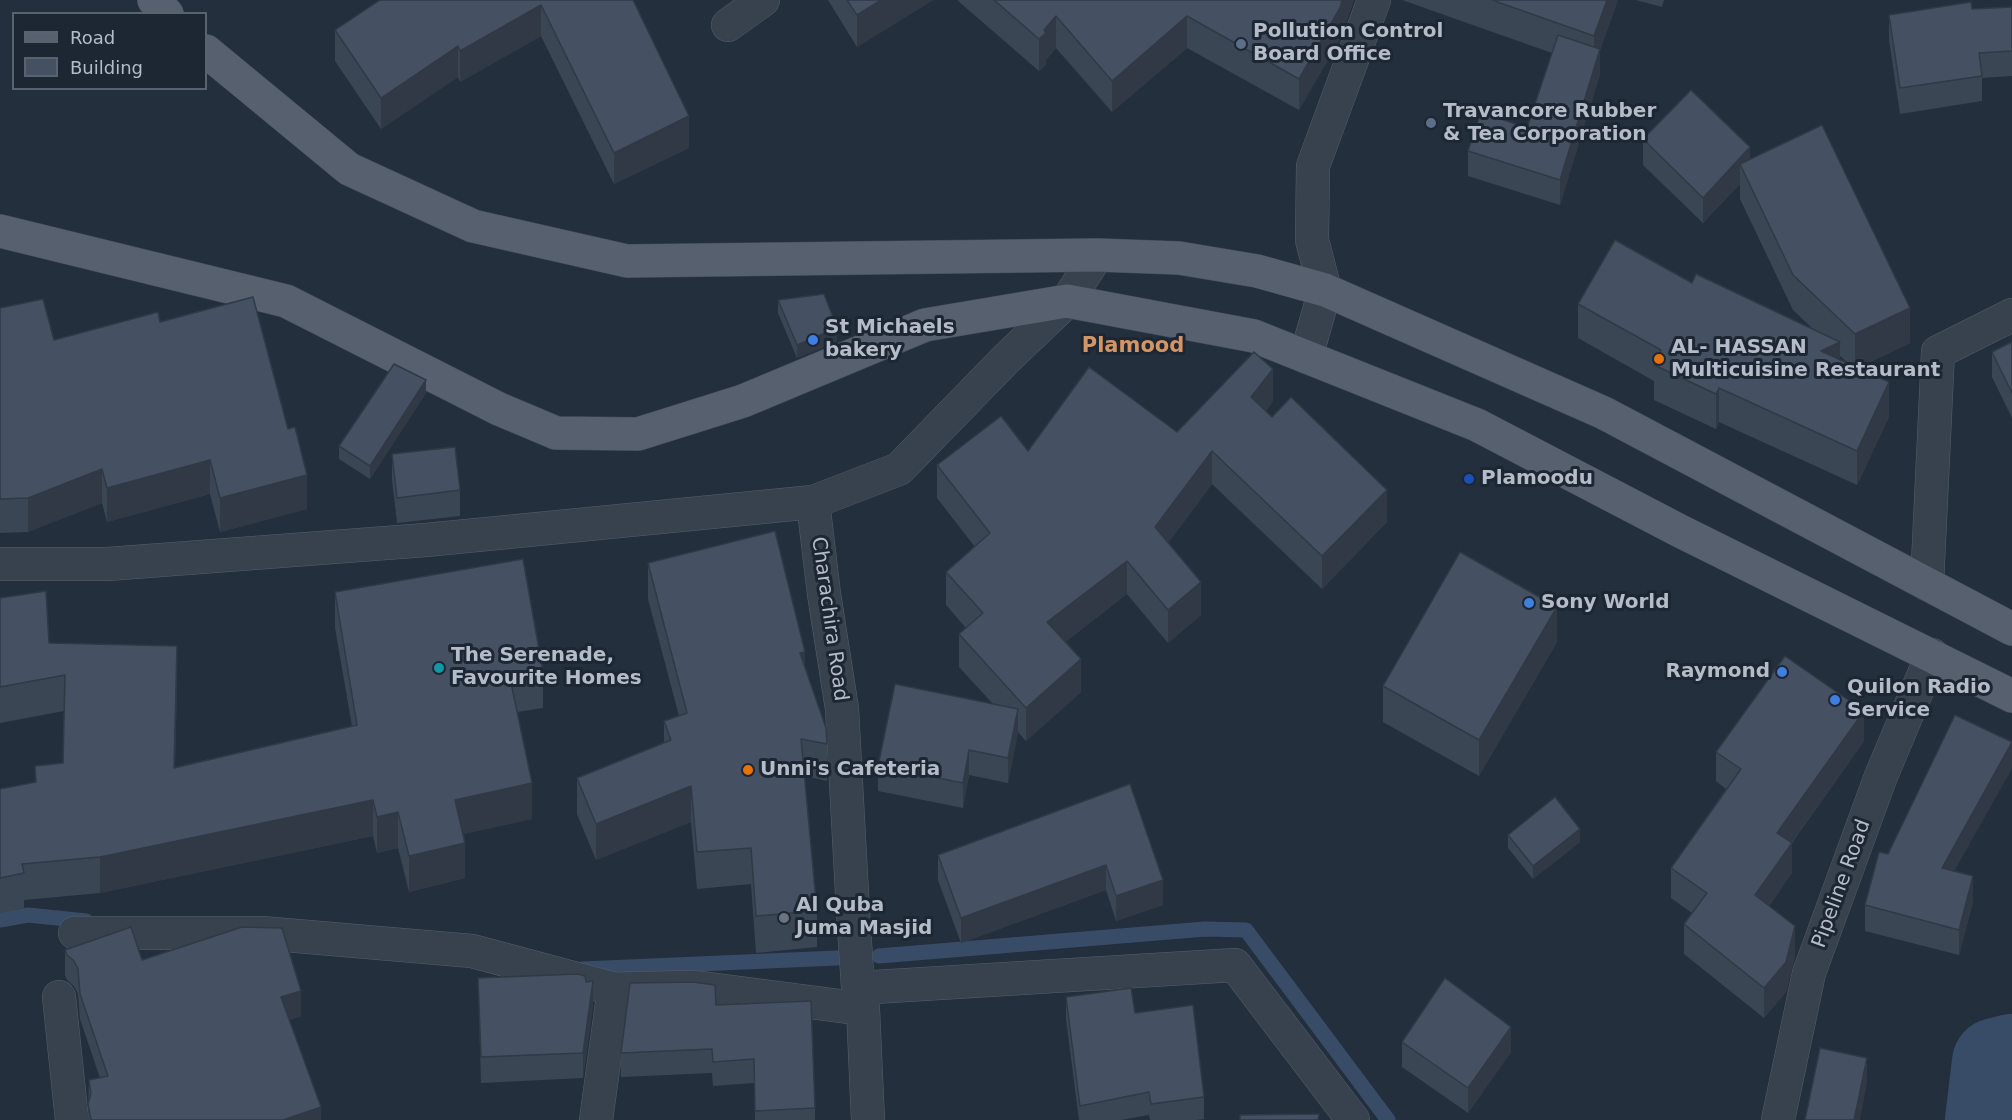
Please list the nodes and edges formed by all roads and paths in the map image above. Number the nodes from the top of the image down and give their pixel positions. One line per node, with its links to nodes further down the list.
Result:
1 (154, 0): 4 (main road)
2 (763, 0): 5 (street)
3 (1374, 0): 9 (street)
4 (165, 12)
5 (728, 25)
6 (207, 52): 8 (main road)
7 (0, 231): 10 (main road)
8 (1097, 255): 9 (main road); 10 (street)
9 (1325, 290): 12 (street); 15 (main road)
10 (1067, 301): 12 (main road); 13 (street)
11 (2012, 315): 15 (street)
12 (1306, 357): 17 (main road)
13 (813, 501): 14 (street); 22 (street, Charachira Road)
14 (0, 564)
15 (1927, 584): 16 (main road)
16 (2012, 629)
17 (1932, 655): 18 (main road); 27 (street, Pipeline Road)
18 (2012, 696)
19 (75, 933): 20 (street)
20 (614, 989): 22 (street); 24 (street)
21 (59, 997): 23 (street)
22 (860, 999): 25 (street, Charachira Road); 26 (street)
23 (72, 1120)
24 (596, 1120)
25 (868, 1120)
26 (1353, 1120)
27 (1778, 1120)

